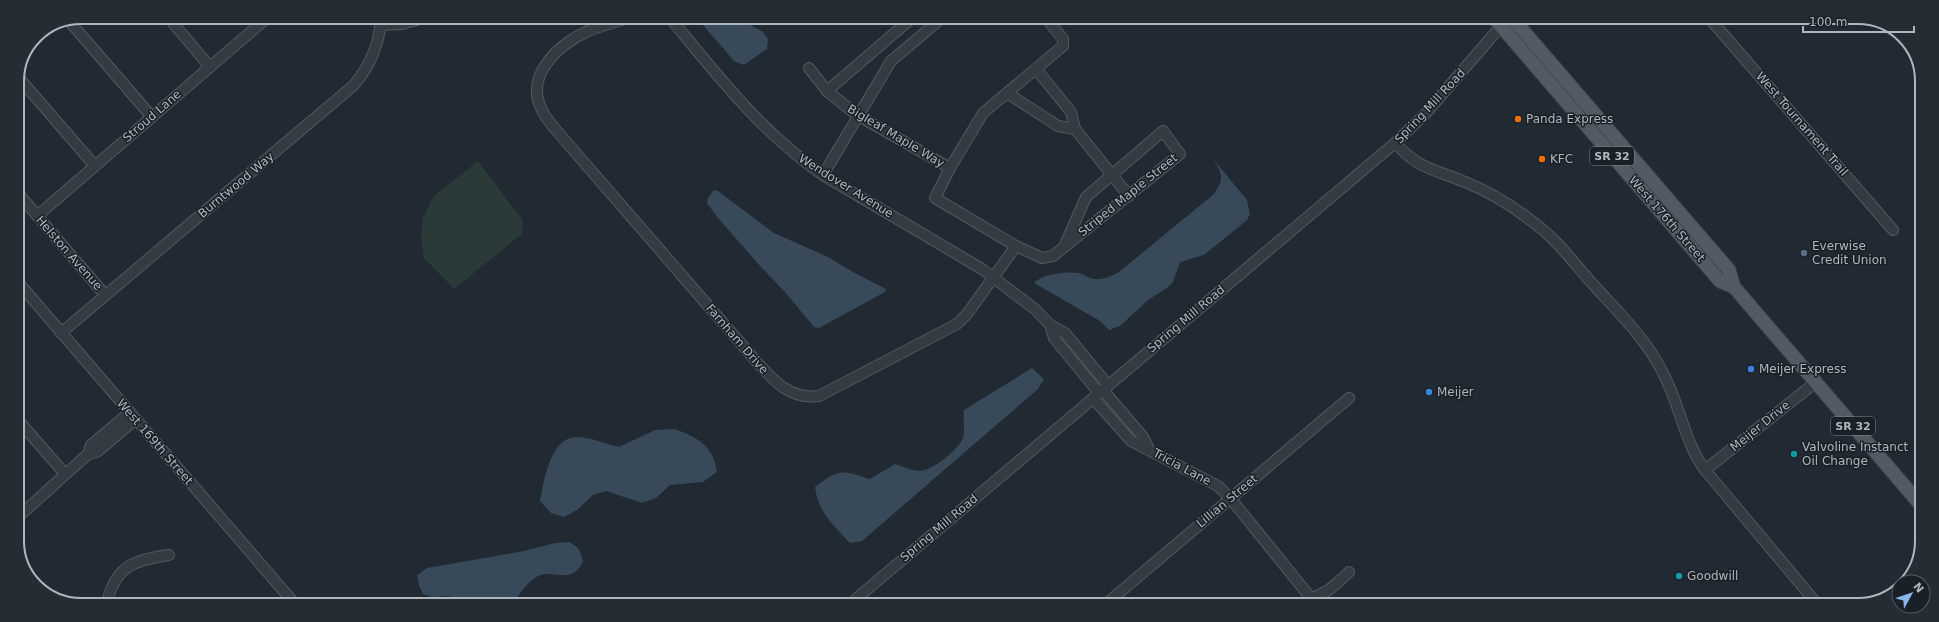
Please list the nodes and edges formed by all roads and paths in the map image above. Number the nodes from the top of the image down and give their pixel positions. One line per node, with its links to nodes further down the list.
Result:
1 (174, 24): 14 (street)
2 (260, 24): 14 (street, Stroud Lane)
3 (379, 24): 37 (street, Burntwood Way)
4 (609, 24): 34 (street, Farnham Drive)
5 (675, 24): 26 (street, Wendover Avenue)
6 (905, 24): 18 (street)
7 (935, 24): 20 (street)
8 (1051, 24): 16 (street)
9 (1499, 24): 23 (street, Spring Mill Road)
10 (1504, 24): 35 (main road, West 176th Street / SR 32)
11 (1517, 24): 35 (main road, West 176th Street / SR 32)
12 (1714, 24): 31 (street, West Tournament Trail)
13 (72, 25): 21 (street)
14 (210, 67): 21 (street, Stroud Lane)
15 (809, 68): 18 (street, Bigleaf Maple Way)
16 (1036, 69): 19 (street); 22 (street)
17 (24, 85): 24 (street)
18 (828, 91): 20 (street, Bigleaf Maple Way)
19 (1007, 94): 22 (street); 25 (street)
20 (857, 115): 25 (street, Bigleaf Maple Way); 26 (street)
21 (152, 117): 24 (street, Stroud Lane)
22 (1075, 129): 27 (street)
23 (1395, 143): 40 (street, Spring Mill Road); 44 (street)
24 (95, 166): 30 (street, Stroud Lane)
25 (950, 168): 32 (street)
26 (823, 175): 34 (street, Wendover Avenue)
27 (1112, 175): 28 (street); 28 (street, Striped Maple Street); 33 (street, Striped Maple Street)
28 (1129, 196): 33 (street, Striped Maple Street)
29 (24, 200): 30 (street, Helston Avenue)
30 (37, 216): 37 (street, Helston Avenue)
31 (1893, 230)
32 (1016, 246): 33 (street, Striped Maple Street); 34 (street)
33 (1064, 247)
34 (994, 277): 40 (street, Wendover Avenue)
35 (1734, 286): 39 (main road, West 176th Street / SR 32)
36 (24, 289): 38 (street, West 169th Street)
37 (106, 295): 38 (street, Burntwood Way)
38 (62, 332): 42 (street, West 169th Street)
39 (1816, 382): 44 (street, Meijer Drive); 46 (main road, SR 32)
40 (1101, 391): 47 (street, Tricia Lane); 54 (street, Spring Mill Road)
41 (1349, 398): 47 (street, Lillian Street)
42 (133, 416): 45 (street); 53 (street, West 169th Street)
43 (24, 427): 45 (street)
44 (1705, 470): 56 (street)
45 (65, 474): 48 (street)
46 (1915, 498)
47 (1231, 499): 51 (street, Tricia Lane); 55 (street, Lillian Street)
48 (24, 512)
49 (169, 555): 52 (street)
50 (1349, 572): 51 (street)
51 (1310, 597)
52 (109, 598)
53 (290, 598)
54 (857, 598)
55 (1113, 598)
56 (1812, 598)

